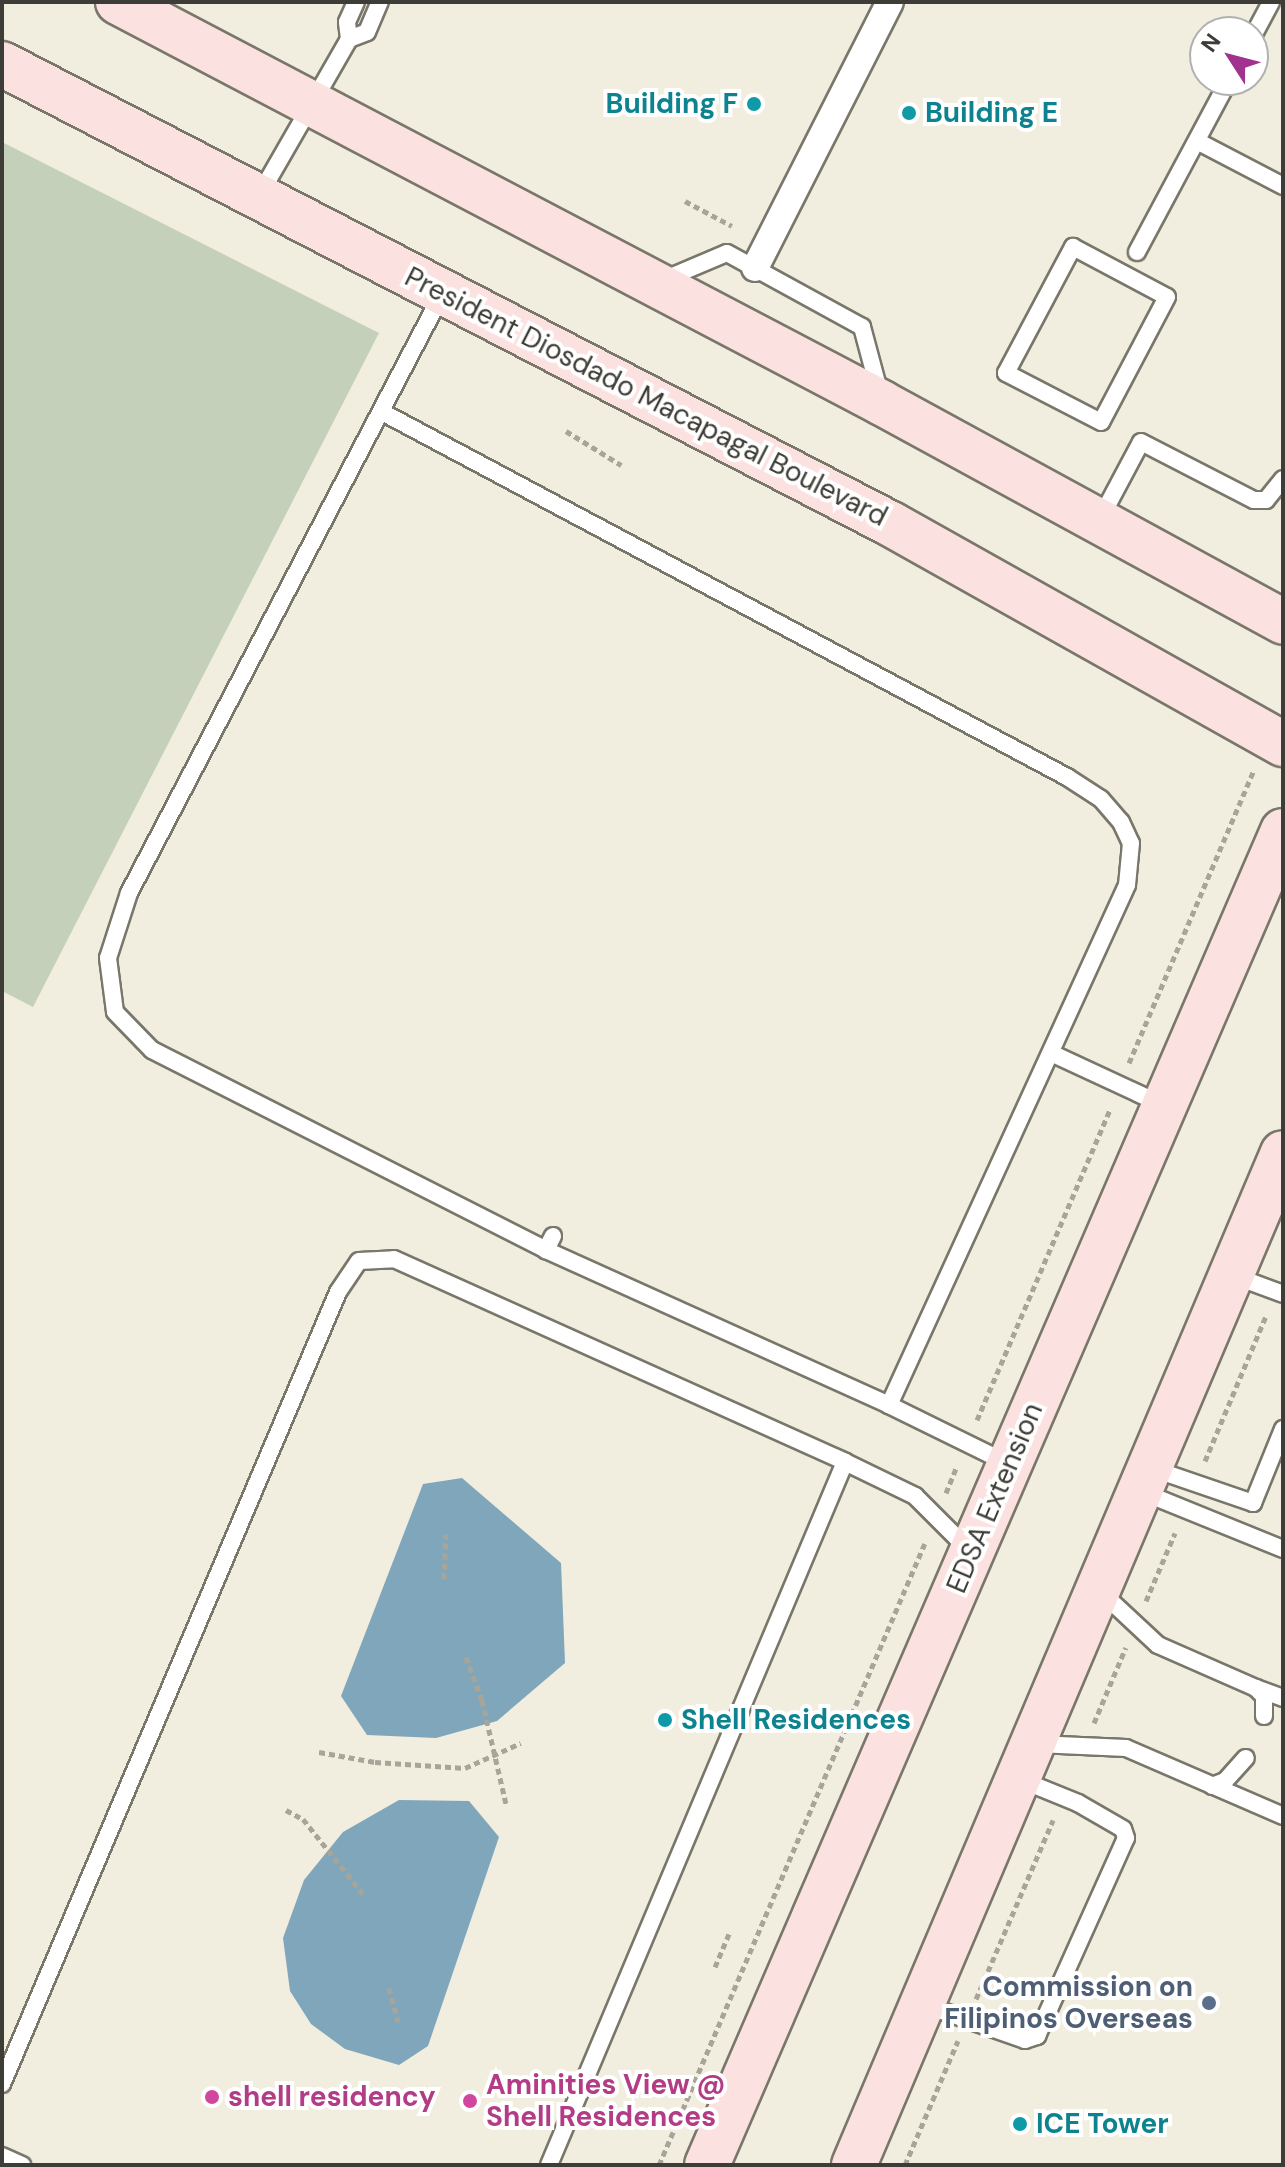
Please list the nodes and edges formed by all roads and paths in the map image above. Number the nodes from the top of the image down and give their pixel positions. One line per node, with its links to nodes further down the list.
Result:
1 (118, 2): 8 (main road)
2 (356, 2): 5 (lane)
3 (380, 2): 5 (lane)
4 (890, 2): 15 (street)
5 (349, 39): 8 (lane)
6 (2, 64): 11 (main road, President Diosdado Macapagal Boulevard)
7 (1221, 96): 9 (lane)
8 (312, 103): 11 (lane); 16 (main road)
9 (1197, 141): 10 (lane); 14 (lane)
10 (1282, 183)
11 (260, 195): 17 (main road, President Diosdado Macapagal Boulevard)
12 (685, 201): 13 (path)
13 (736, 228)
14 (1137, 252)
15 (755, 268): 16 (lane); 19 (lane)
16 (651, 285): 19 (main road)
17 (443, 293): 20 (lane); 26 (main road, President Diosdado Macapagal Boulevard)
18 (1006, 373): 18 (lane)
19 (882, 403): 24 (main road)
20 (382, 412): 28 (lane); 33 (lane)
21 (566, 431): 22 (path)
22 (621, 465)
23 (1283, 479): 24 (lane)
24 (1098, 523): 25 (main road)
25 (1283, 622)
26 (1283, 744)
27 (1283, 831): 29 (main road, EDSA Extension)
28 (1051, 1053): 29 (lane); 33 (lane)
29 (1164, 1106): 36 (main road, EDSA Extension)
30 (1283, 1153): 31 (main road)
31 (1231, 1275): 32 (lane); 37 (main road)
32 (1283, 1294)
33 (889, 1405): 36 (lane)
34 (1283, 1429): 37 (lane)
35 (845, 1462): 40 (lane); 62 (lane); 65 (lane)
36 (1010, 1465): 40 (main road, EDSA Extension)
37 (1145, 1479): 39 (lane); 42 (main road)
38 (446, 1534): 41 (path)
39 (1283, 1549)
40 (971, 1553): 66 (main road, EDSA Extension)
41 (444, 1579)
42 (1100, 1591): 44 (lane); 51 (main road)
43 (466, 1657): 49 (path)
44 (1256, 1688): 45 (lane); 46 (lane)
45 (1283, 1698)
46 (1264, 1716)
47 (521, 1743): 49 (path)
48 (319, 1752): 49 (path)
49 (495, 1758): 53 (path)
50 (1246, 1758): 52 (lane)
51 (1025, 1762): 52 (lane); 60 (main road); 60 (lane)
52 (1212, 1786): 55 (lane)
53 (506, 1804)
54 (286, 1810): 56 (path)
55 (1283, 1816)
56 (363, 1894)
57 (730, 1931): 58 (path)
58 (715, 1967)
59 (389, 1988): 61 (path)
60 (922, 2004): 67 (main road)
61 (398, 2022)
62 (2, 2084)
63 (2, 2156): 64 (lane)
64 (22, 2165)
65 (549, 2165)
66 (707, 2165)
67 (854, 2165)

